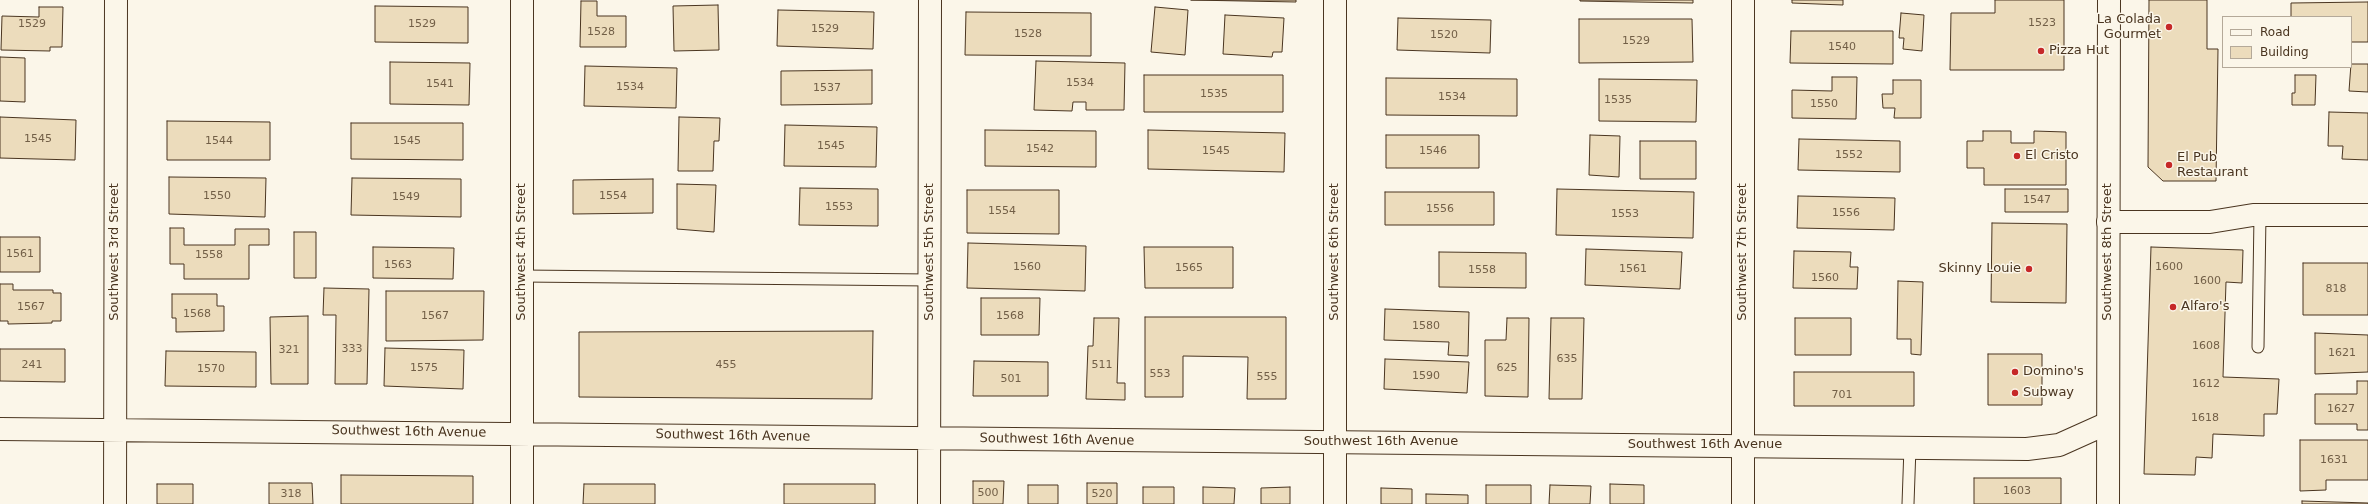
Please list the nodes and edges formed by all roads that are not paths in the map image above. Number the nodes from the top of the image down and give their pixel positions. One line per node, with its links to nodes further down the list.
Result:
1 (116, 0): 15 (street, Southwest 3rd Street)
2 (522, 0): 10 (street, Southwest 4th Street)
3 (930, 0): 11 (street, Southwest 5th Street)
4 (1335, 0): 18 (street, Southwest 6th Street)
5 (1743, 0): 19 (street, Southwest 7th Street)
6 (2109, 0): 9 (street, Southwest 8th Street)
7 (2260, 215): 8 (street); 9 (street); 12 (lane)
8 (2368, 215)
9 (2108, 222): 13 (street, Southwest 8th Street)
10 (522, 276): 11 (lane); 16 (street, Southwest 4th Street)
11 (930, 280): 17 (street, Southwest 5th Street)
12 (2258, 347)
13 (2108, 424): 20 (street, Southwest 16th Avenue); 27 (street, Southwest 8th Street)
14 (0, 428): 15 (street, Southwest 16th Avenue)
15 (115, 429): 16 (street, Southwest 16th Avenue); 21 (street, Southwest 3rd Street)
16 (522, 433): 17 (street, Southwest 16th Avenue); 22 (street, Southwest 4th Street)
17 (930, 438): 18 (street, Southwest 16th Avenue); 23 (street, Southwest 5th Street)
18 (1334, 442): 19 (street, Southwest 16th Avenue); 24 (street, Southwest 6th Street)
19 (1743, 445): 20 (street, Southwest 16th Avenue); 25 (street, Southwest 7th Street)
20 (1910, 447): 26 (lane)
21 (115, 504)
22 (522, 504)
23 (929, 504)
24 (1335, 504)
25 (1743, 504)
26 (1908, 504)
27 (2108, 504)

